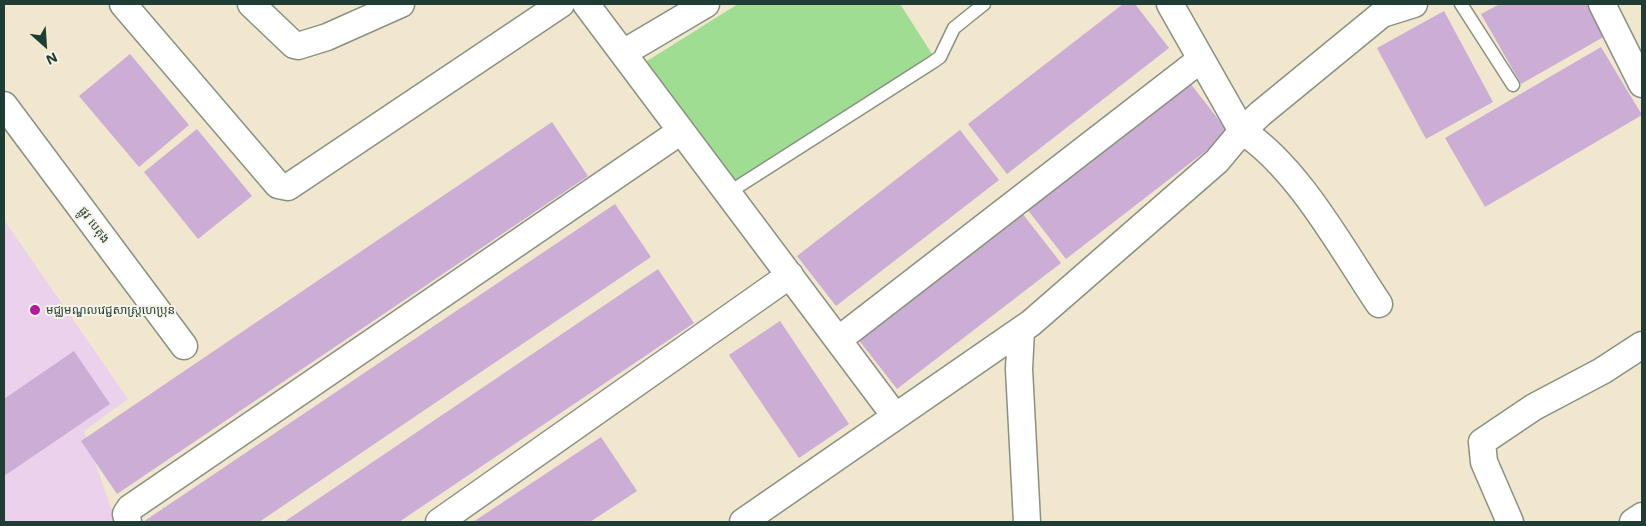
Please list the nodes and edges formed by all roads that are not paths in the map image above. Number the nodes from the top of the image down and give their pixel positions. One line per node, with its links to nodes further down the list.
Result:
1 (123, 4): 4 (street)
2 (251, 4): 3 (street)
3 (401, 4)
4 (561, 4)
5 (586, 4): 13 (street)
6 (706, 4): 13 (street)
7 (984, 4): 20 (lane)
8 (1170, 4): 14 (street)
9 (1414, 4): 12 (street)
10 (1461, 4): 16 (lane)
11 (1602, 4): 15 (street)
12 (1379, 9): 19 (street)
13 (624, 53): 18 (street)
14 (1200, 60): 19 (street); 24 (street)
15 (1642, 84)
16 (1513, 85)
17 (4, 105): 26 (street, ផ្លូវ បេតុង)
18 (681, 131): 20 (street); 29 (street)
19 (1242, 131): 22 (street); 23 (street)
20 (728, 193): 21 (street)
21 (790, 276): 24 (street); 30 (street)
22 (1379, 304)
23 (1021, 330): 27 (street); 32 (street)
24 (838, 340): 27 (street)
25 (1642, 345): 33 (street)
26 (184, 346)
27 (895, 416): 31 (street)
28 (1642, 516): 34 (street)
29 (128, 522)
30 (438, 522)
31 (743, 522)
32 (1027, 522)
33 (1510, 522)
34 (1633, 522)

